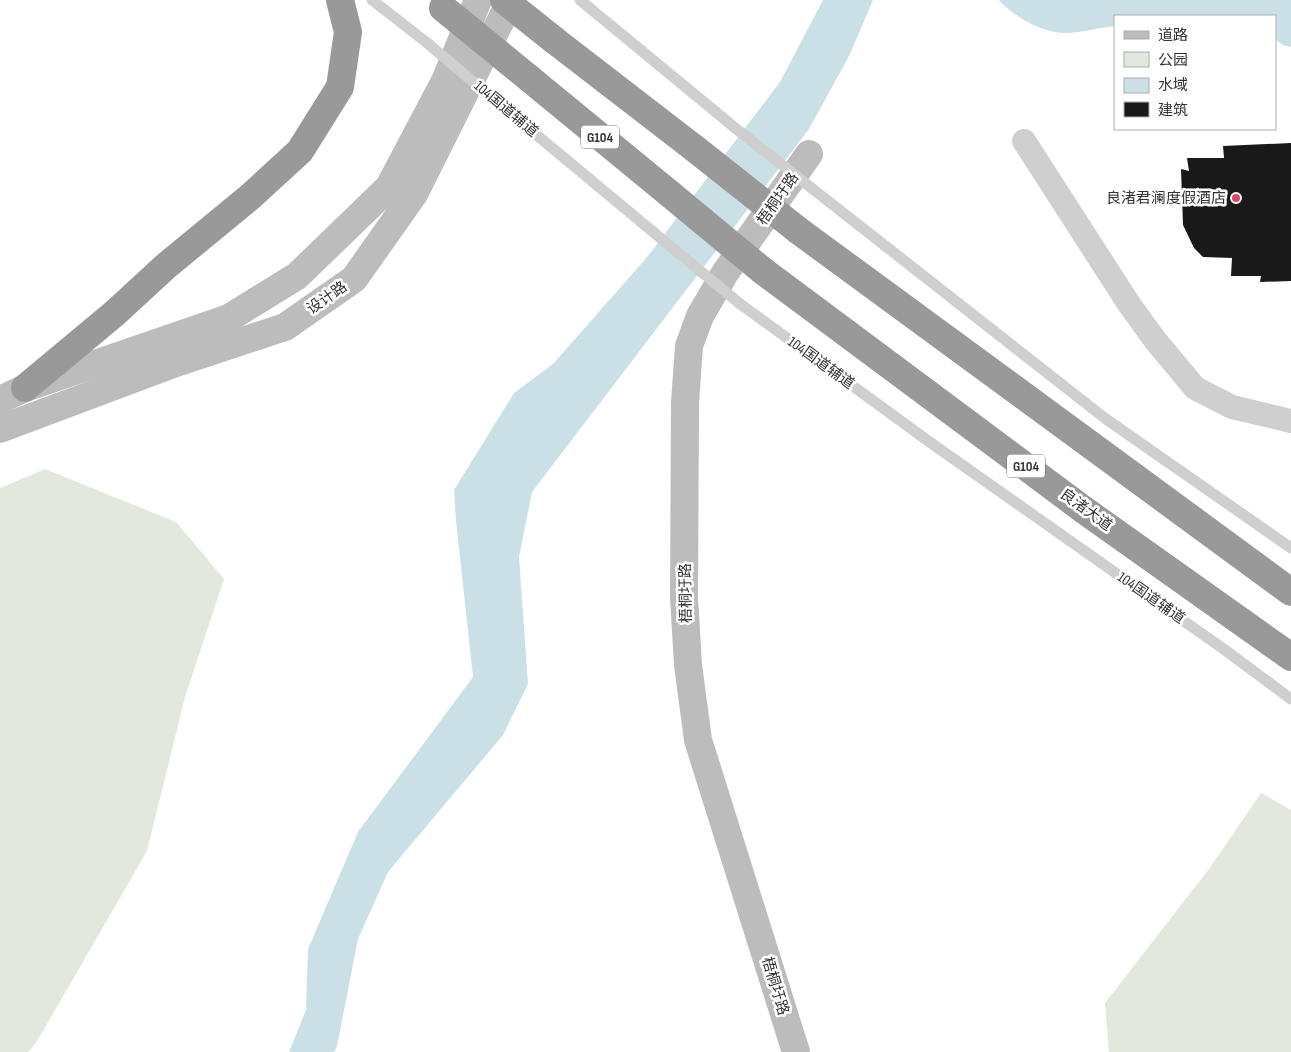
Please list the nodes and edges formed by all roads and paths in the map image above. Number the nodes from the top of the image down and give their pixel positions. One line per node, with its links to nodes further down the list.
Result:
1 (340, 0): 10 (highway)
2 (372, 0): 17 (lane, 104国道辅道, bridge)
3 (478, 0): 10 (main road)
4 (504, 0): 15 (highway, bridge)
5 (511, 0): 13 (main road, 设计路)
6 (580, 0): 14 (lane, bridge)
7 (438, 4): 16 (highway, 良渚大道 / G104, bridge)
8 (1024, 141): 12 (street)
9 (809, 154): 18 (main road, 梧桐圩路)
10 (25, 388): 11 (main road)
11 (0, 400)
12 (1291, 421)
13 (0, 429)
14 (1291, 548)
15 (1291, 592)
16 (1291, 658)
17 (1291, 699)
18 (796, 1052)

